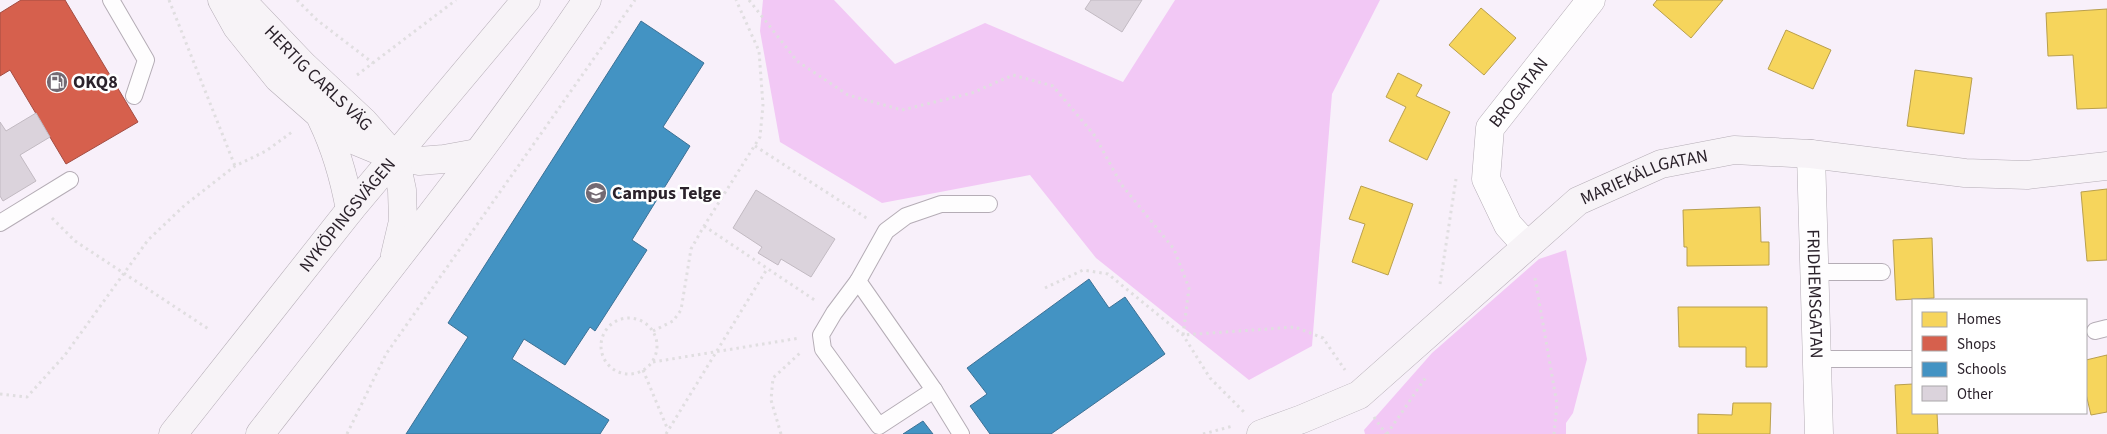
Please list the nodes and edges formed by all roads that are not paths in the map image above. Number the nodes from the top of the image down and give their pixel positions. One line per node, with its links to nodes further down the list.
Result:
1 (111, 0): 7 (lane)
2 (222, 0): 8 (main road, HERTIG CARLS VÄG)
3 (241, 0): 11 (main road, HERTIG CARLS VÄG)
4 (526, 0): 11 (main road, NYKÖPINGSVÄGEN)
5 (588, 0): 9 (main road)
6 (1591, 0): 17 (street, BROGATAN)
7 (134, 96)
8 (320, 116): 11 (main road, HERTIG CARLS VÄG); 15 (main road, HERTIG CARLS VÄG)
9 (478, 153): 11 (main road, HERTIG CARLS VÄG); 18 (main road)
10 (1811, 154): 12 (main road, MARIEKÄLLGATAN); 17 (main road, MARIEKÄLLGATAN); 19 (street, FRIDHEMSGATAN)
11 (395, 157): 15 (main road, NYKÖPINGSVÄGEN); 18 (main road, HERTIG CARLS VÄG)
12 (2107, 166)
13 (70, 180): 16 (lane)
14 (989, 204): 21 (lane)
15 (350, 210): 27 (main road, NYKÖPINGSVÄGEN)
16 (0, 222)
17 (1529, 258): 26 (main road, MARIEKÄLLGATAN)
18 (394, 262): 28 (main road)
19 (1815, 272): 20 (lane); 22 (street, FRIDHEMSGATAN)
20 (1882, 272)
21 (858, 282): 24 (lane); 24 (lane)
22 (1817, 359): 23 (lane); 30 (street, FRIDHEMSGATAN)
23 (1911, 359)
24 (934, 390): 29 (lane)
25 (1253, 424): 26 (main road, MARIEKÄLLGATAN)
26 (1307, 427)
27 (173, 434)
28 (260, 434)
29 (961, 434)
30 (1819, 434)

